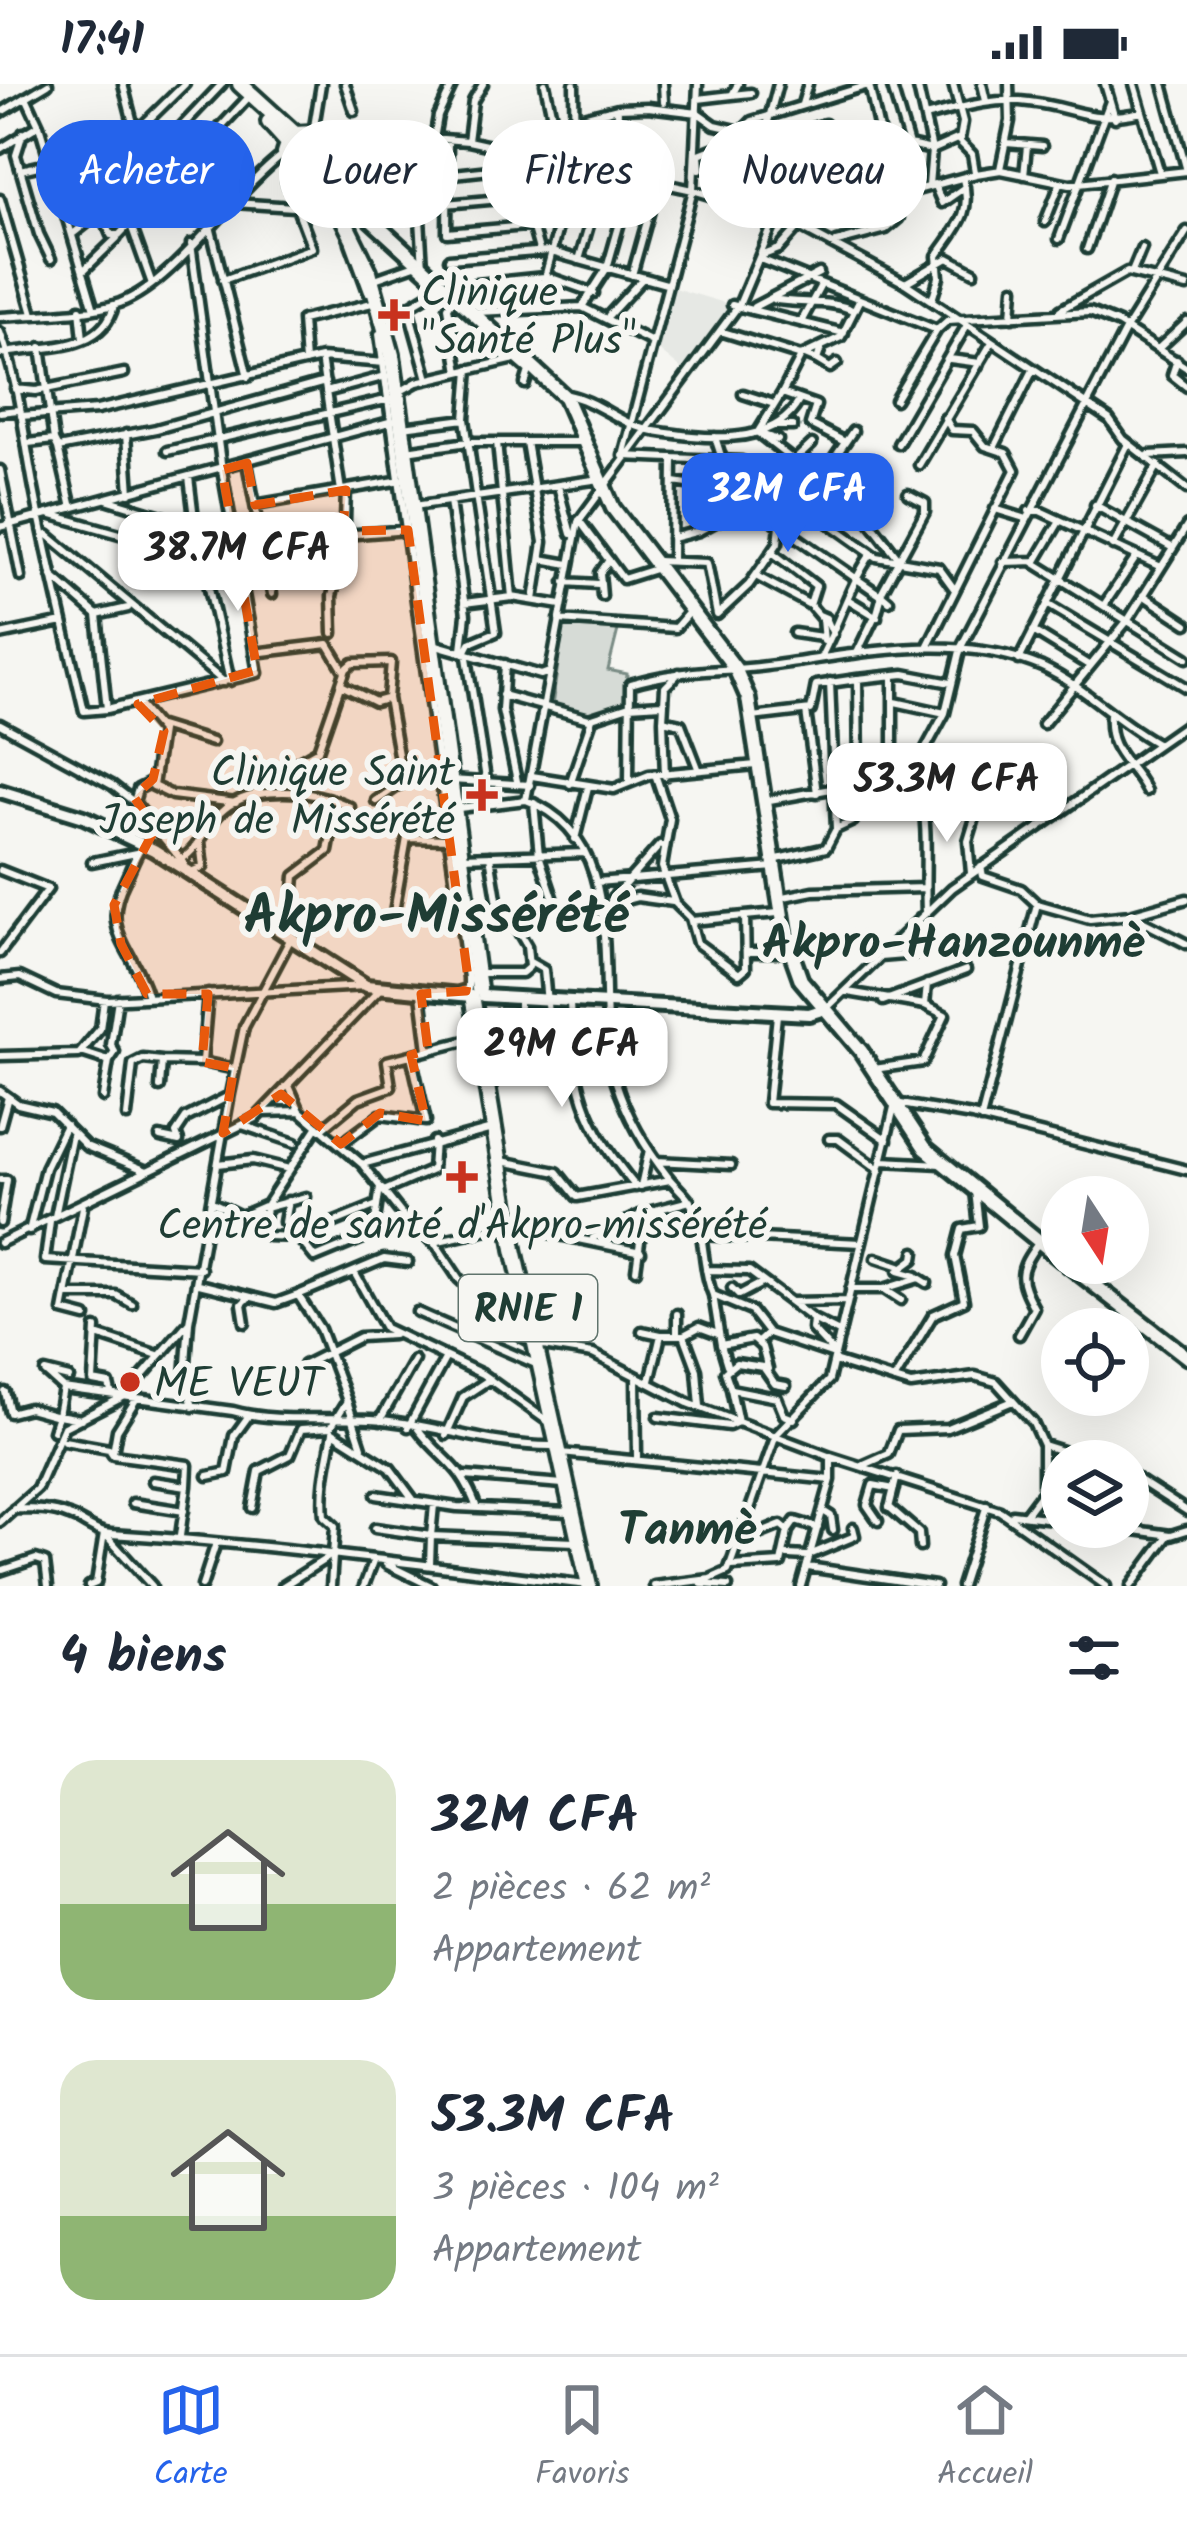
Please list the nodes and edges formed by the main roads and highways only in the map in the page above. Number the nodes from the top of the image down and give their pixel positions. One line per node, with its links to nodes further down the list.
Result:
1 (240, 89): 2 (highway, RNIE 1)
2 (279, 123)
3 (347, 228): 6 (highway, RNIE 1)
4 (354, 228): 6 (highway, RNIE 1)
5 (376, 228): 10 (main road)
6 (446, 776): 8 (highway, RNIE 1); 8 (highway, RNIE 1)
7 (0, 791): 9 (main road)
8 (454, 832): 9 (highway, RNIE 1); 9 (highway, RNIE 1)
9 (474, 993): 10 (main road); 14 (highway, RNIE 1)
10 (825, 1009): 11 (main road)
11 (1041, 1243)
12 (1092, 1284): 13 (main road)
13 (1187, 1357)
14 (588, 1586)

